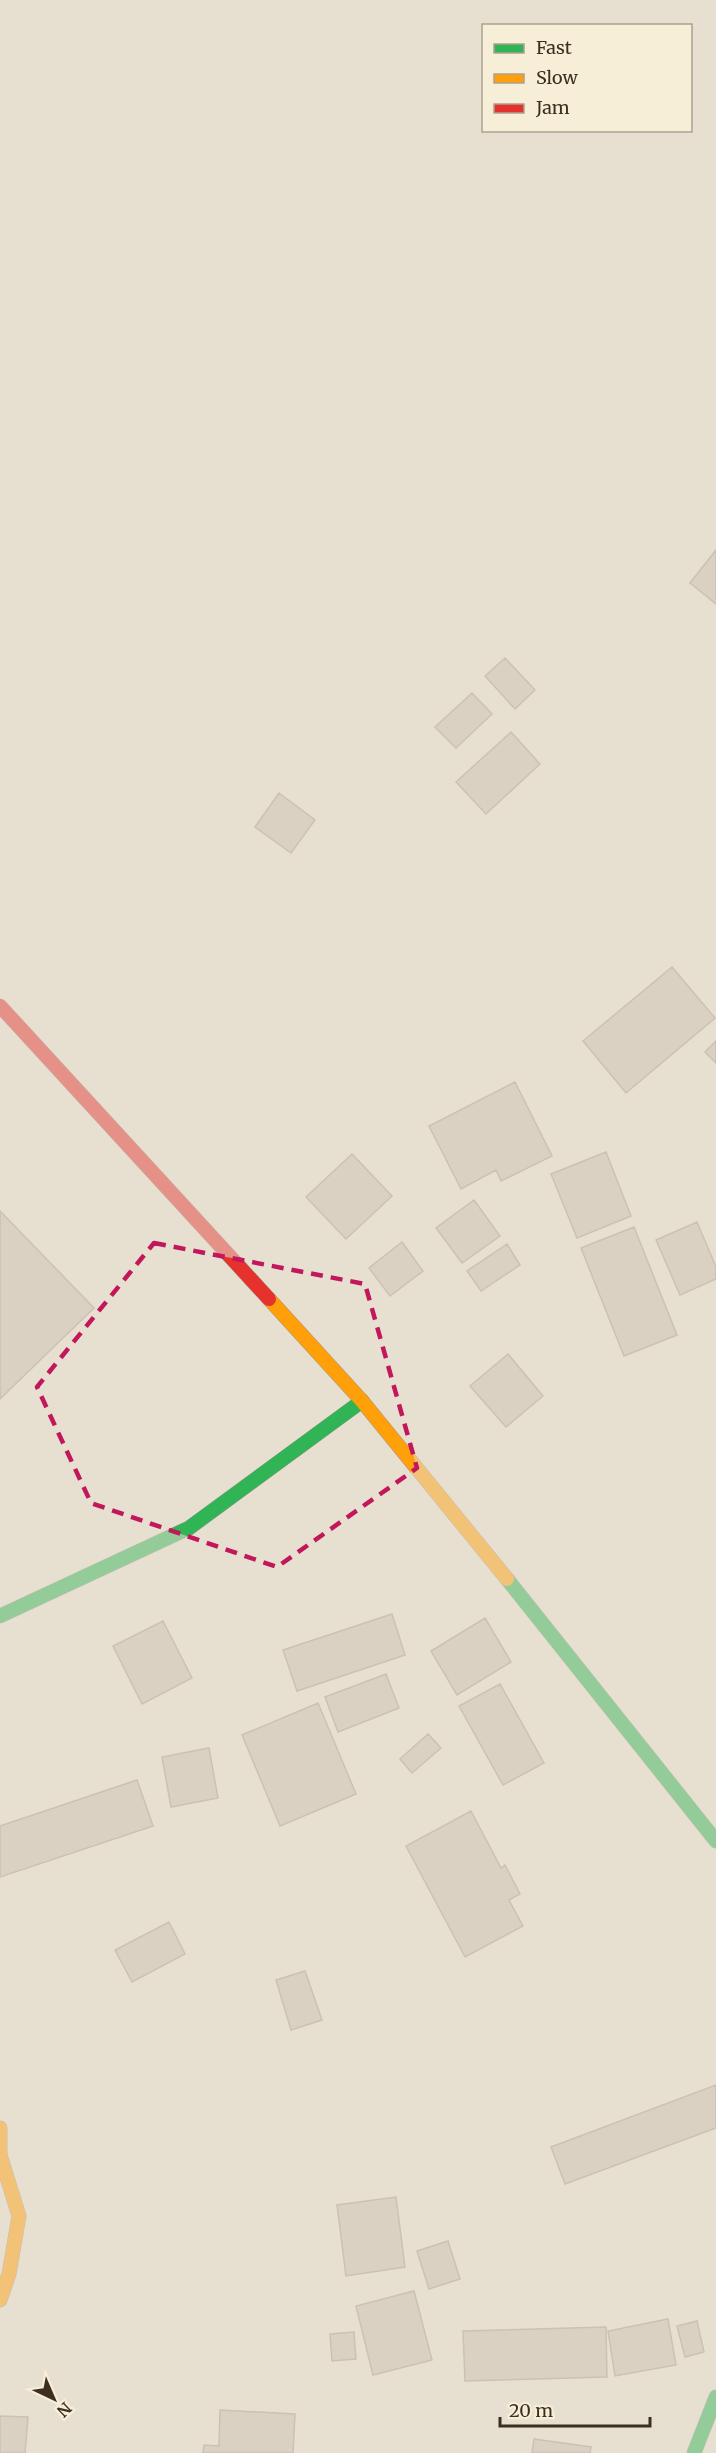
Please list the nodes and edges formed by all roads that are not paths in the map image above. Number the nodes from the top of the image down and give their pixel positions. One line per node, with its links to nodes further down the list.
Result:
1 (0, 1006): 2 (main road)
2 (362, 1401): 3 (main road); 4 (main road)
3 (0, 1616)
4 (716, 1841)
5 (0, 2128): 6 (main road)
6 (0, 2300)
7 (716, 2397): 8 (main road)
8 (694, 2453)

